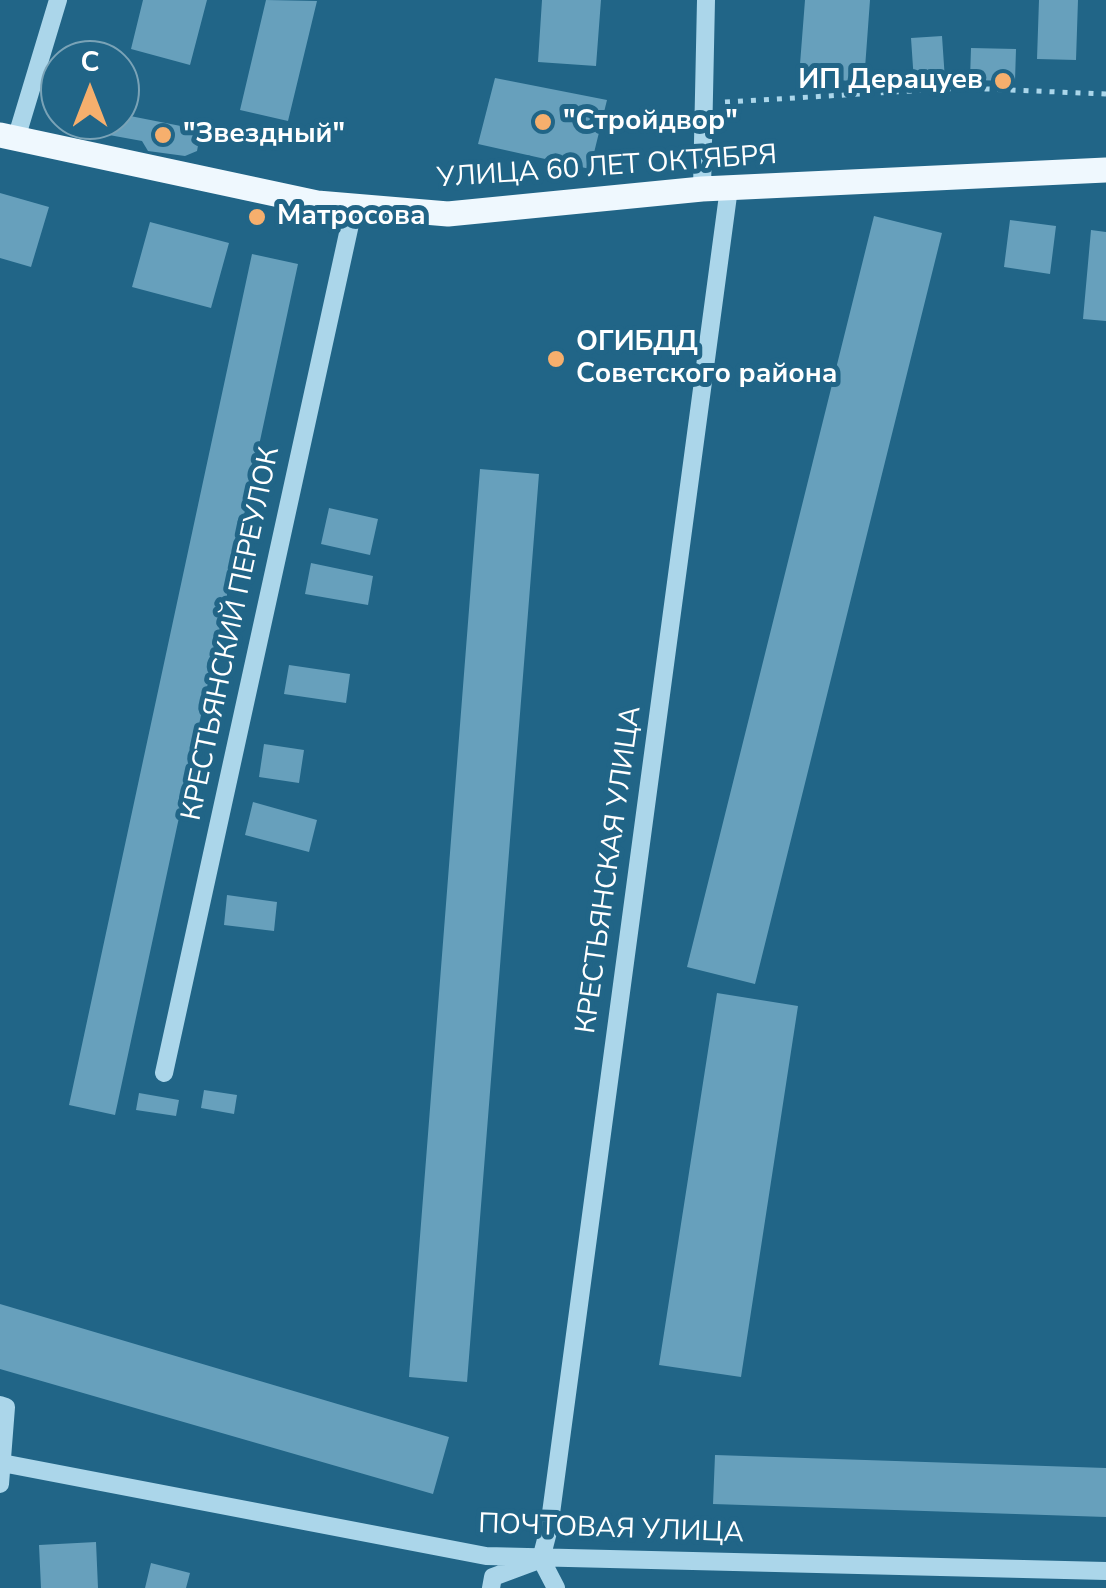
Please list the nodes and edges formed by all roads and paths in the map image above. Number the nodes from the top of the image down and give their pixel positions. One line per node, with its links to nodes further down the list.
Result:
1 (58, 0): 5 (street)
2 (706, 0): 4 (street)
3 (1106, 94): 4 (path)
4 (702, 104): 8 (street)
5 (8, 137): 9 (main road, УЛИЦА 60 ЛЕТ ОКТЯБРЯ)
6 (1106, 170): 7 (main road, УЛИЦА 60 ЛЕТ ОКТЯБРЯ)
7 (729, 188): 8 (main road, УЛИЦА 60 ЛЕТ ОКТЯБРЯ); 14 (street, КРЕСТЬЯНСКАЯ УЛИЦА)
8 (702, 189): 9 (main road, УЛИЦА 60 ЛЕТ ОКТЯБРЯ)
9 (354, 206): 10 (street, КРЕСТЬЯНСКИЙ ПЕРЕУЛОК)
10 (164, 1073)
11 (3, 1406): 12 (street)
12 (2, 1463): 13 (street); 14 (street, ПОЧТОВАЯ УЛИЦА)
13 (0, 1484)
14 (542, 1558): 15 (street, ПОЧТОВАЯ УЛИЦА); 16 (street); 17 (street)
15 (1106, 1571)
16 (490, 1588)
17 (556, 1588)

